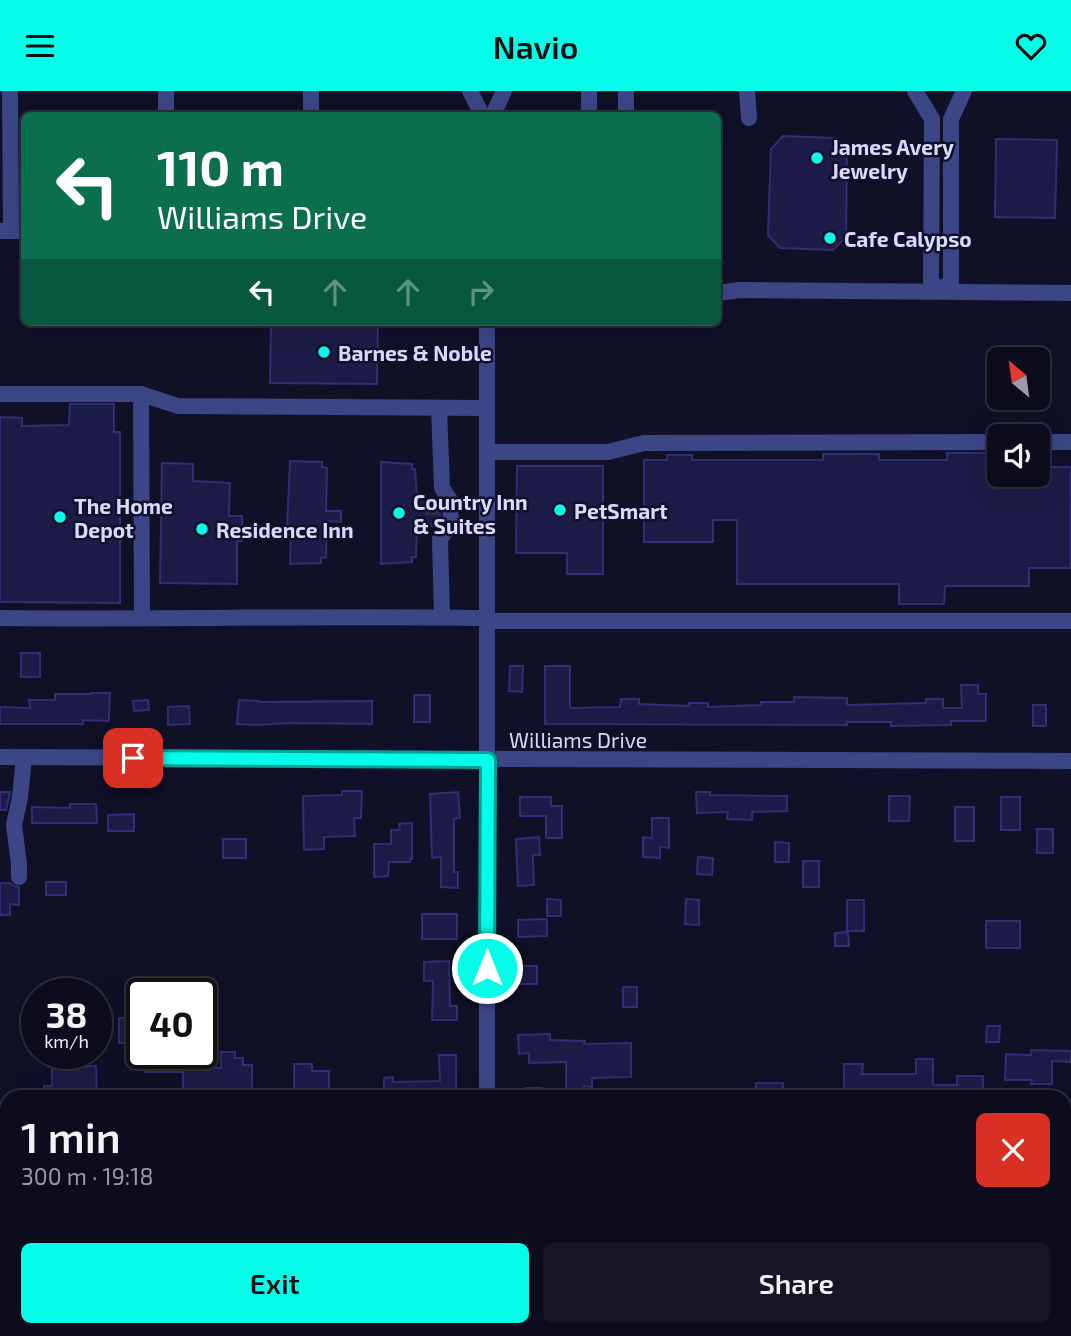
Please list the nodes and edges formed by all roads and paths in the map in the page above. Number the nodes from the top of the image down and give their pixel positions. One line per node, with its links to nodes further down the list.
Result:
1 (10, 91): 18 (street)
2 (166, 91): 14 (street)
3 (311, 91): 12 (street)
4 (470, 91): 15 (street)
5 (504, 91): 16 (street)
6 (589, 91): 11 (street)
7 (626, 91): 13 (street)
8 (747, 91): 17 (street)
9 (915, 91): 20 (street)
10 (964, 91): 20 (street)
11 (589, 110)
12 (311, 111)
13 (626, 111)
14 (166, 112)
15 (480, 112)
16 (494, 112)
17 (748, 118)
18 (18, 194): 19 (street)
19 (12, 231)
20 (939, 291): 21 (street); 22 (street)
21 (721, 293)
22 (1071, 293)
23 (487, 326): 27 (street)
24 (0, 394): 25 (street)
25 (141, 394): 26 (street); 34 (street)
26 (439, 408): 27 (street); 32 (street)
27 (487, 408): 31 (street)
28 (987, 442): 31 (street)
29 (1050, 442): 30 (street)
30 (1071, 442)
31 (487, 451): 35 (street)
32 (442, 617): 34 (street); 35 (street)
33 (0, 618): 34 (street)
34 (142, 618)
35 (487, 620): 36 (street); 39 (street)
36 (1071, 621)
37 (0, 757): 38 (street, Williams Drive)
38 (23, 758): 39 (street, Williams Drive); 41 (street)
39 (488, 760): 40 (street, Williams Drive); 42 (street)
40 (1071, 761)
41 (19, 877)
42 (487, 1090)

